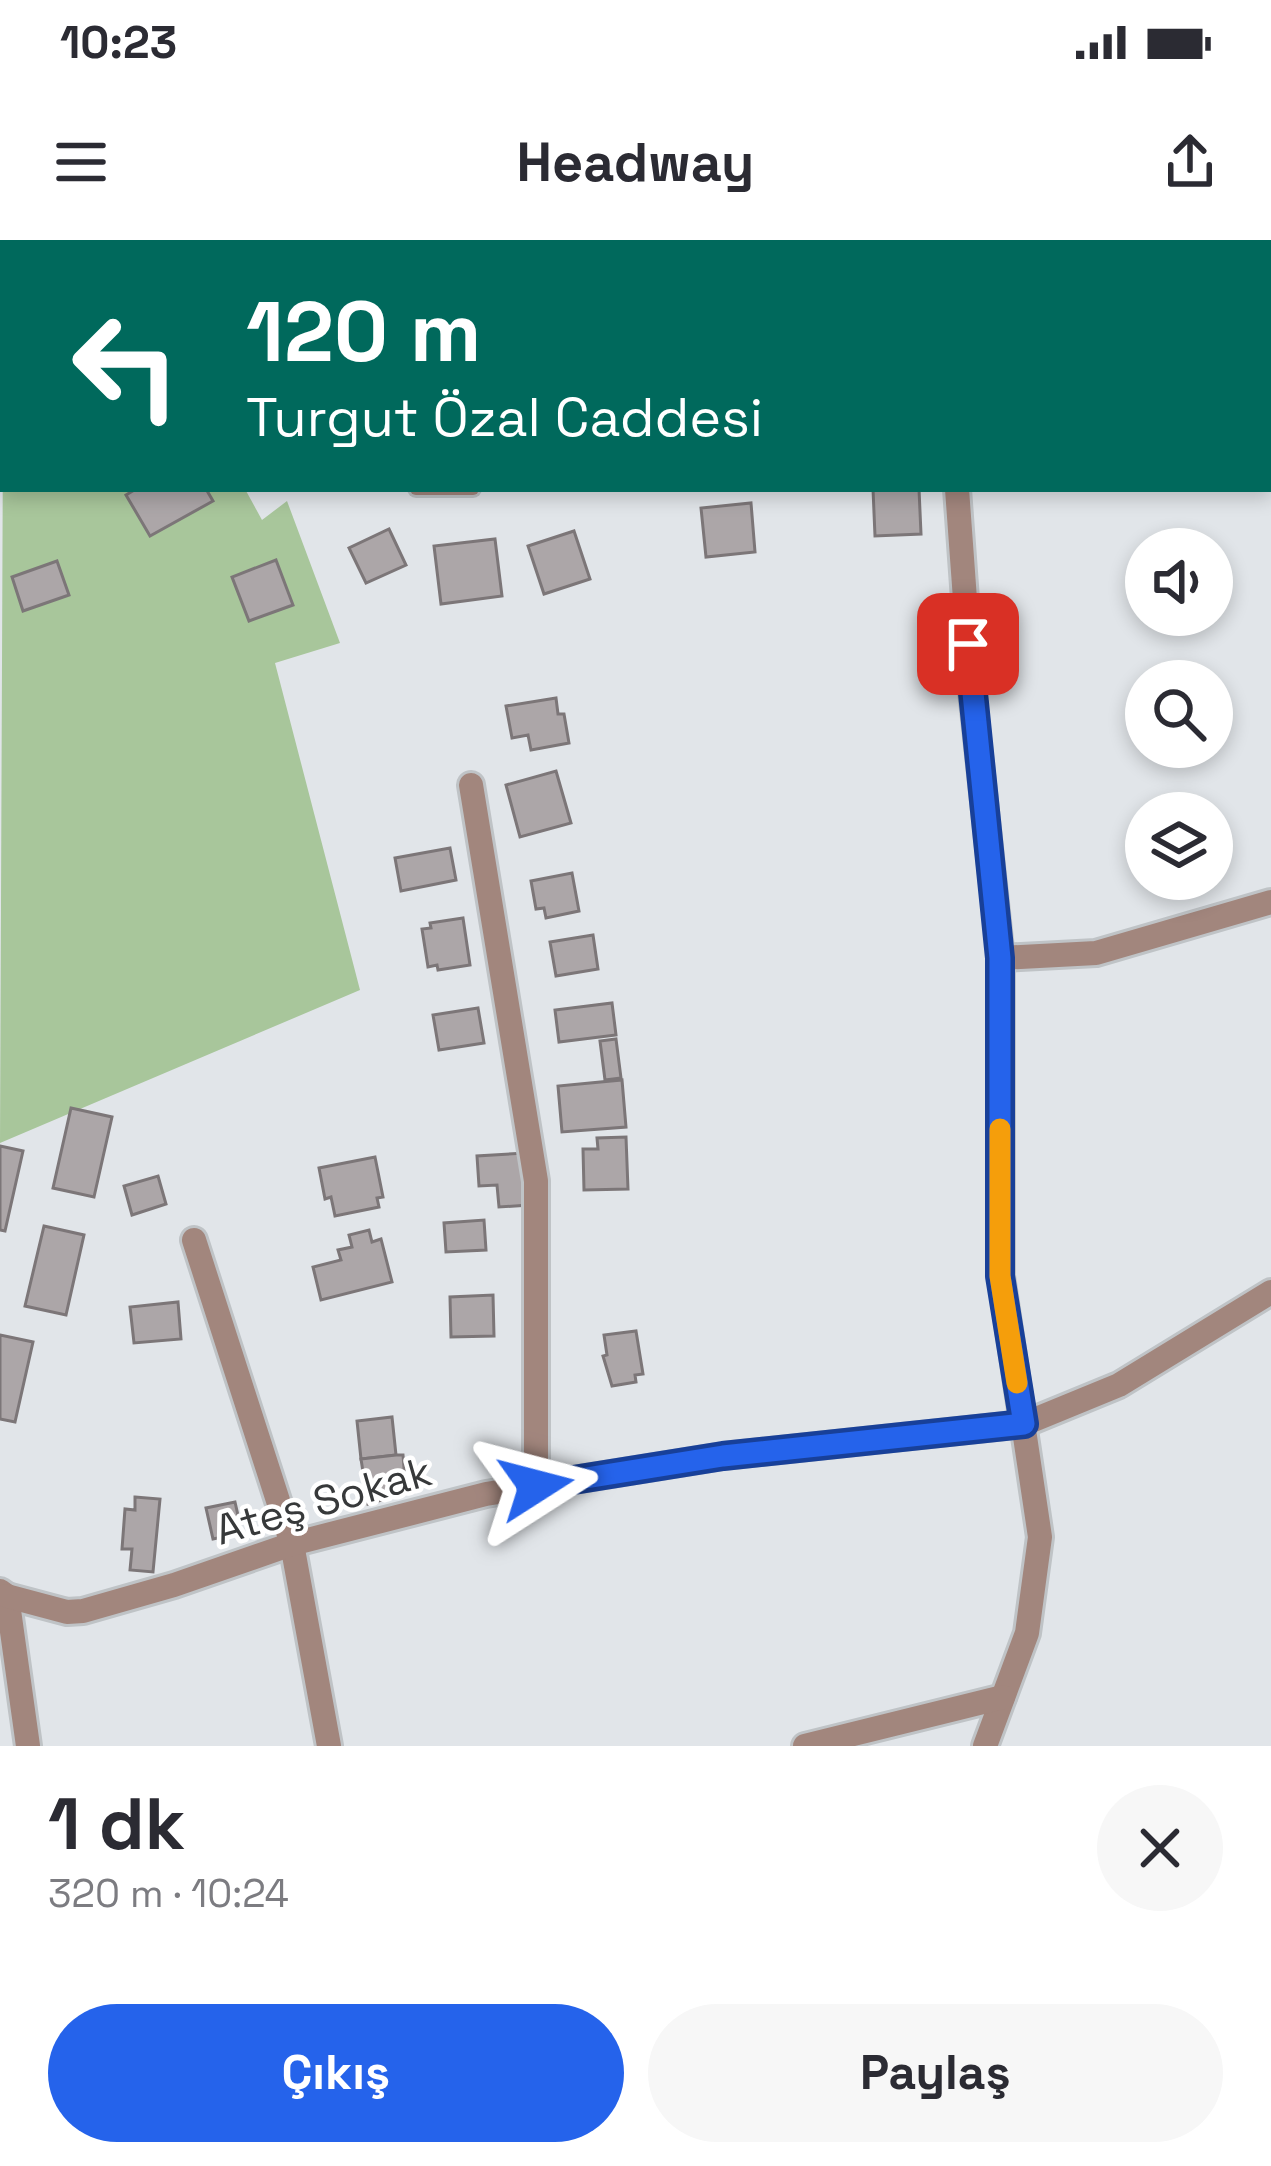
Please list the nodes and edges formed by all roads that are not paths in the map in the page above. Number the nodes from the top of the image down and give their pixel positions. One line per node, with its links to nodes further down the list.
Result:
1 (957, 492): 4 (street)
2 (470, 785): 8 (street)
3 (1271, 902): 4 (street)
4 (1000, 958): 7 (street)
5 (194, 1240): 9 (street)
6 (1271, 1292): 7 (street, Ateş Sokak)
7 (1024, 1424): 8 (street, Ateş Sokak); 11 (street)
8 (536, 1486): 9 (street, Ateş Sokak)
9 (292, 1544): 10 (street, Ateş Sokak); 13 (street)
10 (3, 1593): 12 (street)
11 (1003, 1696): 14 (street); 15 (street)
12 (28, 1746)
13 (329, 1746)
14 (805, 1746)
15 (985, 1746)

